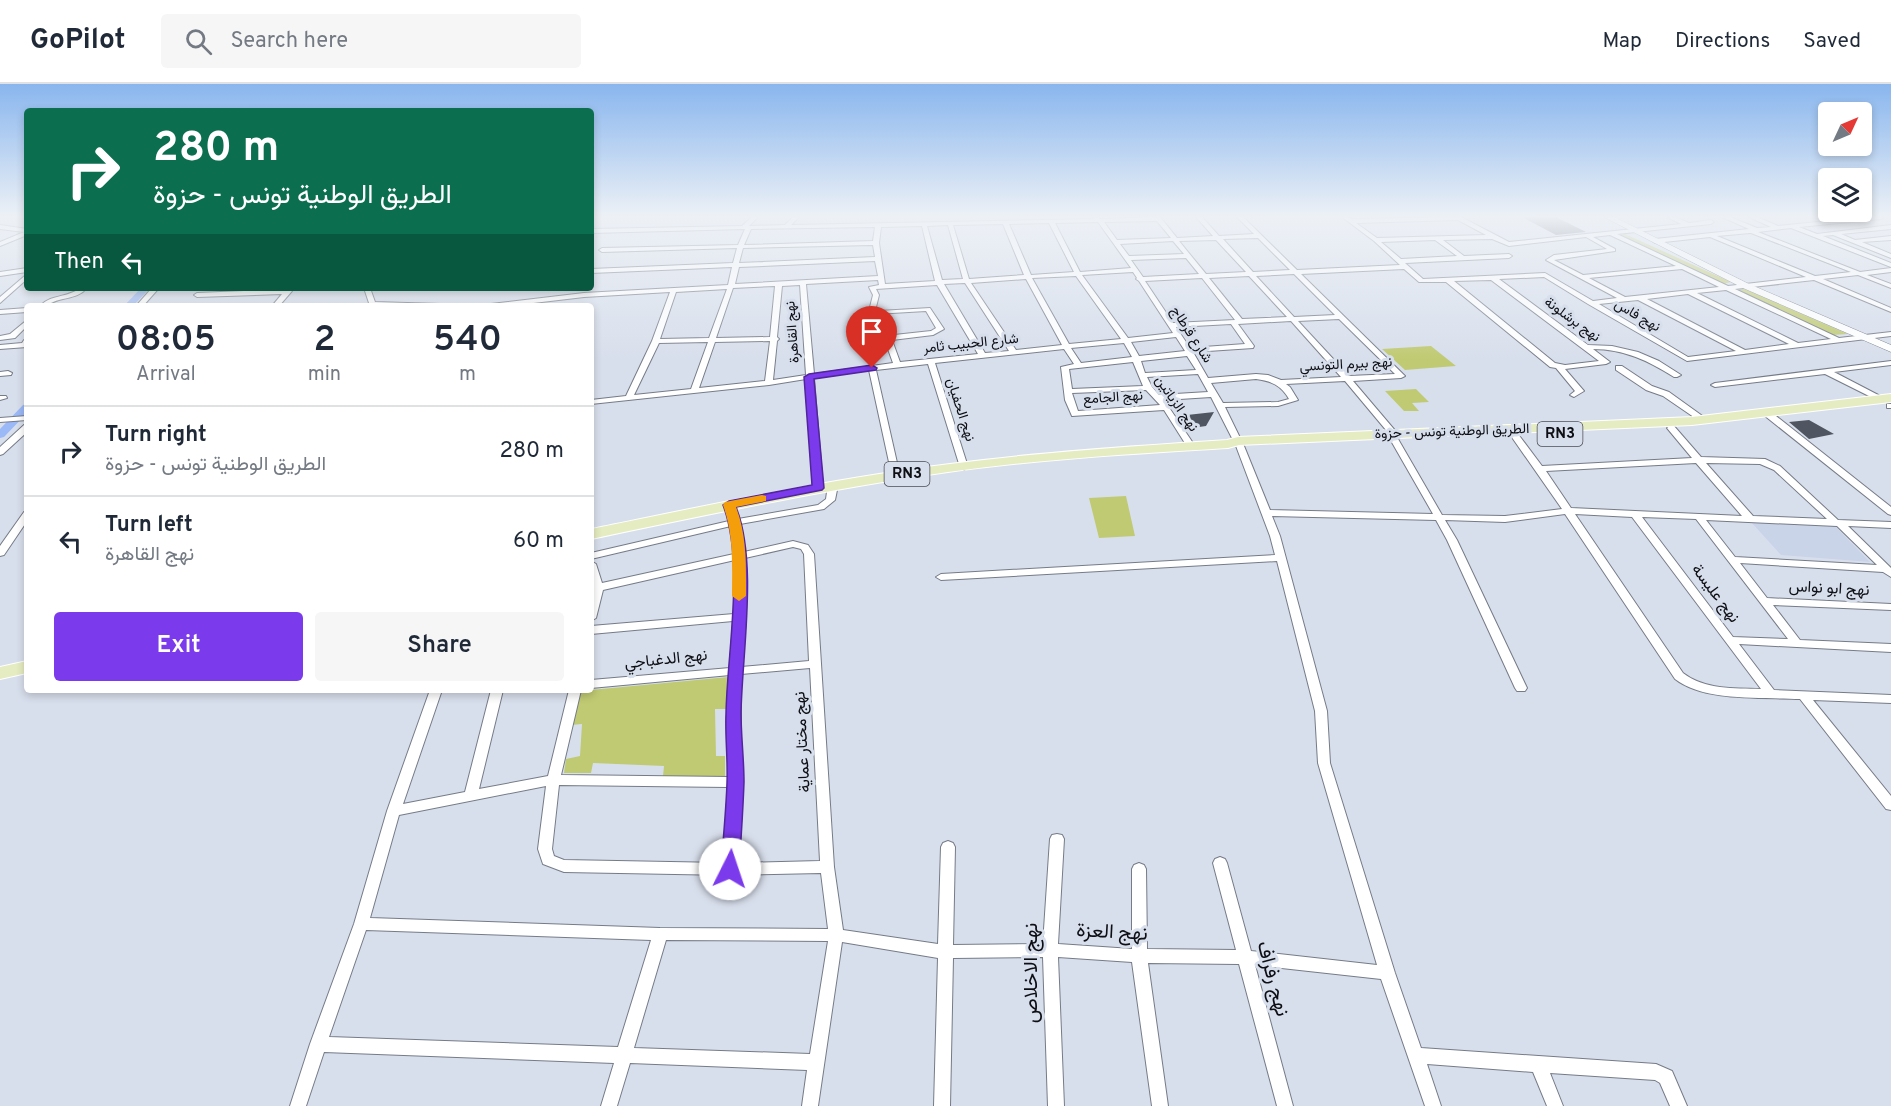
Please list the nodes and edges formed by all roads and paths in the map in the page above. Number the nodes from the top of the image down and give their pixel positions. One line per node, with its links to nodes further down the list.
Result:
1 (735, 265): 2 (street); 23 (street); 42 (street)
2 (742, 265)
3 (879, 265): 41 (street)
4 (935, 265): 38 (street)
5 (962, 265): 35 (street)
6 (1023, 265): 30 (street)
7 (1072, 265): 26 (street, نهج الزياتين)
8 (1130, 265): 21 (street, شارع قرطاج)
9 (1195, 265): 29 (street)
10 (1242, 265): 28 (street)
11 (1286, 265): 24 (street, نهج بيرم التونسي)
12 (1404, 265): 18 (street)
13 (1558, 265): 32 (street)
14 (1675, 265): 19 (street)
15 (1702, 265): 43 (main road)
16 (1781, 265): 33 (street)
17 (1838, 265): 27 (street)
18 (1407, 267): 24 (street); 36 (street)
19 (1682, 268): 32 (street); 45 (street)
20 (24, 270): 25 (street)
21 (1133, 270): 26 (street); 34 (street, شارع قرطاج)
22 (1891, 270): 27 (street)
23 (594, 271)
24 (1294, 273): 28 (street); 64 (street, نهج بيرم التونسي)
25 (0, 274)
26 (1078, 274): 30 (street); 77 (street, نهج الزياتين)
27 (1860, 274): 33 (street); 44 (street)
28 (1251, 275): 29 (street); 65 (street)
29 (1204, 276): 34 (street); 66 (street)
30 (1028, 277): 35 (street); 81 (street)
31 (1493, 278): 36 (street); 60 (street, نهج فاس); 82 (street, نهج برشلونة)
32 (1582, 278): 54 (street)
33 (1813, 278): 43 (street); 62 (street)
34 (1139, 279): 68 (street, شارع قرطاج)
35 (966, 280): 38 (street); 86 (street)
36 (1448, 280): 93 (street)
37 (803, 282): 40 (street); 41 (street); 100 (street, نهج القاهرة)
38 (939, 282): 41 (street); 87 (street)
39 (23, 283): 55 (street)
40 (779, 283): 42 (street); 73 (street)
41 (879, 283): 92 (street)
42 (731, 286): 46 (street); 74 (street)
43 (1746, 286): 45 (street); 71 (main road)
44 (1891, 286)
45 (1725, 288): 51 (street); 75 (street)
46 (674, 289): 59 (street); 76 (street)
47 (80, 291): 56 (street)
48 (153, 291): 57 (street)
49 (271, 291): 52 (street)
50 (289, 291): 58 (street)
51 (1689, 292): 53 (street); 79 (street)
52 (197, 295)
53 (1640, 298): 54 (street); 85 (street)
54 (1624, 299): 60 (street)
55 (0, 301)
56 (46, 303)
57 (142, 303)
58 (278, 303)
59 (514, 303)
60 (1590, 303): 85 (street, نهج فاس)
61 (24, 310): 63 (street)
62 (1891, 310)
63 (0, 312)
64 (1340, 317): 65 (street); 101 (street, نهج بيرم التونسي)
65 (1292, 320): 66 (street); 101 (street)
66 (1236, 321): 68 (street); 84 (street)
67 (24, 325): 72 (street)
68 (1170, 325): 70 (street, شارع قرطاج)
69 (1891, 334): 71 (street)
70 (1176, 335): 77 (street, شارع الحبيب ثامر); 84 (street, شارع قرطاج)
71 (1862, 337): 75 (street); 83 (main road)
72 (0, 338)
73 (775, 339): 74 (street); 104 (street)
74 (711, 340): 76 (street); 108 (street)
75 (1838, 340): 79 (street)
76 (656, 341): 112 (street)
77 (1124, 341): 81 (street, شارع الحبيب ثامر); 88 (street, نهج الزياتين)
78 (24, 344): 80 (street)
79 (1796, 345): 85 (street)
80 (0, 347)
81 (1066, 348): 86 (street, شارع الحبيب ثامر); 91 (street)
82 (1588, 348): 93 (street, نهج برشلونة); 99 (street)
83 (1891, 349)
84 (1189, 352): 88 (street); 97 (street, شارع قرطاج)
85 (1744, 352)
86 (1014, 353): 87 (street, شارع الحبيب ثامر)
87 (983, 356): 89 (street, شارع الحبيب ثامر)
88 (1137, 360): 91 (street); 98 (street, نهج الزياتين)
89 (931, 362): 92 (street, شارع الحبيب ثامر); 129 (street, نهج الحفيان)
90 (1891, 363): 96 (street)
91 (1078, 365): 107 (street, نهج الجامع)
92 (898, 366): 94 (street, شارع الحبيب ثامر)
93 (1559, 367): 110 (street)
94 (872, 368): 100 (street, شارع الحبيب ثامر); 131 (street)
95 (1619, 368): 120 (street)
96 (1826, 371): 105 (street); 114 (street)
97 (1200, 372): 98 (street); 102 (street, شارع قرطاج)
98 (1142, 375): 106 (street, نهج الزياتين)
99 (1677, 375)
100 (809, 377): 104 (street, شارع الحبيب ثامر); 133 (street, نهج القاهرة)
101 (1347, 379): 103 (street, نهج بيرم التونسي); 123 (street)
102 (1206, 381): 103 (street, نهج بيرم التونسي); 109 (street, شارع قرطاج)
103 (1282, 382): 115 (street)
104 (769, 383): 108 (street, شارع الحبيب ثامر)
105 (1714, 384)
106 (1148, 388): 107 (street); 111 (street, نهج الزياتين)
107 (1069, 391): 116 (street, نهج الجامع)
108 (694, 392): 112 (street, شارع الحبيب ثامر)
109 (1213, 394): 111 (street); 115 (street, شارع قرطاج)
110 (1574, 394)
111 (1156, 398): 116 (street, نهج الزياتين)
112 (628, 399): 113 (street, شارع الحبيب ثامر)
113 (594, 402)
114 (1889, 403): 117 (main road, الطريق الوطنية تونس - حزوة / RN3)
115 (1220, 405): 125 (street, شارع قرطاج)
116 (1166, 407): 126 (street, نهج الزياتين)
117 (1772, 416): 120 (main road, الطريق الوطنية تونس - حزوة / RN3); 121 (main road, الطريق الوطنية تونس - حزوة / RN3); 136 (street)
118 (24, 418): 119 (street)
119 (0, 420)
120 (1704, 420): 123 (main road, الطريق الوطنية تونس - حزوة / RN3)
121 (1671, 428): 124 (main road, الطريق الوطنية تونس - حزوة / RN3); 128 (street)
122 (24, 431): 127 (street)
123 (1394, 436): 124 (main road, الطريق الوطنية تونس - حزوة / RN3); 125 (main road, الطريق الوطنية تونس - حزوة / RN3); 139 (street)
124 (1515, 436): 130 (street)
125 (1235, 444): 126 (main road, الطريق الوطنية تونس - حزوة / RN3); 137 (street, شارع قرطاج)
126 (1191, 446): 129 (main road, الطريق الوطنية تونس - حزوة / RN3)
127 (0, 452)
128 (1696, 460): 130 (street); 142 (street); 144 (street)
129 (964, 467): 131 (main road, الطريق الوطنية تونس - حزوة / RN3)
130 (1540, 469): 135 (street)
131 (896, 476): 132 (main road, الطريق الوطنية تونس - حزوة / RN3)
132 (833, 485): 133 (main road, الطريق الوطنية تونس - حزوة / RN3); 143 (street)
133 (818, 488): 134 (main road, الطريق الوطنية تونس - حزوة / RN3)
134 (729, 505): 143 (street); 146 (main road, الطريق الوطنية تونس - حزوة / RN3)
135 (1567, 511): 138 (street); 139 (street); 171 (street)
136 (1891, 512)
137 (1266, 513): 139 (street); 150 (street, شارع قرطاج)
138 (1635, 514): 140 (street); 159 (street, نهج عليسة)
139 (1440, 517): 167 (street)
140 (1699, 517): 142 (street); 151 (street)
141 (24, 518): 147 (street)
142 (1750, 519): 144 (street)
143 (736, 522): 148 (street); 149 (street)
144 (1838, 523): 145 (street); 152 (street)
145 (1891, 525)
146 (594, 533)
147 (0, 553)
148 (739, 554): 154 (street); 157 (street); 162 (street, نهج مختار عماية)
149 (594, 555)
150 (1281, 558): 153 (street); 192 (street, شارع قرطاج)
151 (1732, 560): 152 (street); 155 (street)
152 (1888, 571)
153 (941, 577)
154 (595, 588)
155 (1765, 601): 156 (street, نهج ابو نواس); 160 (street)
156 (1891, 607)
157 (739, 617): 158 (street); 164 (street)
158 (594, 630)
159 (1730, 640): 160 (street); 171 (street, نهج عليسة)
160 (1797, 643): 161 (street)
161 (1891, 648)
162 (815, 664): 164 (street, نهج الدغباجي); 182 (street, نهج مختار عماية)
163 (24, 668): 165 (main road)
164 (735, 670): 166 (street, نهج الدغباجي); 175 (street)
165 (0, 673)
166 (594, 684)
167 (1521, 688)
168 (435, 693): 178 (street)
169 (496, 693): 176 (street)
170 (574, 693): 174 (street)
171 (1770, 693): 172 (street)
172 (1803, 695): 173 (street); 177 (street)
173 (1891, 699)
174 (553, 780): 175 (street); 176 (street); 184 (street)
175 (735, 782): 184 (street)
176 (471, 795): 178 (street)
177 (1891, 805)
178 (394, 811): 185 (street)
179 (1057, 839): 188 (street, نهج الاخلاص)
180 (948, 847): 189 (street)
181 (1220, 863): 191 (street, نهج رفراف)
182 (827, 867): 184 (street); 187 (street, نهج مختار عماية)
183 (1139, 868): 190 (street)
184 (730, 869)
185 (362, 924): 186 (street, نهج العزة); 193 (street)
186 (660, 934): 187 (street, نهج العزة); 194 (street)
187 (836, 935): 189 (street, نهج العزة); 196 (street, نهج مختار عماية)
188 (1050, 951): 189 (street, نهج العزة); 190 (street, نهج العزة); 202 (street, نهج الاخلاص)
189 (945, 952): 201 (street)
190 (1139, 957): 191 (street, نهج العزة); 203 (street)
191 (1244, 957): 192 (street, نهج العزة); 204 (street, نهج رفراف)
192 (1387, 973): 195 (street, شارع قرطاج)
193 (318, 1044): 194 (street); 198 (street)
194 (623, 1055): 196 (street); 199 (street)
195 (1418, 1056): 197 (street); 205 (street, شارع قرطاج)
196 (816, 1062): 200 (street, نهج مختار عماية)
197 (1538, 1063): 206 (street); 207 (street)
198 (298, 1106)
199 (609, 1106)
200 (810, 1106)
201 (942, 1106)
202 (1056, 1106)
203 (1160, 1106)
204 (1285, 1106)
205 (1433, 1106)
206 (1555, 1106)
207 (1679, 1106)

